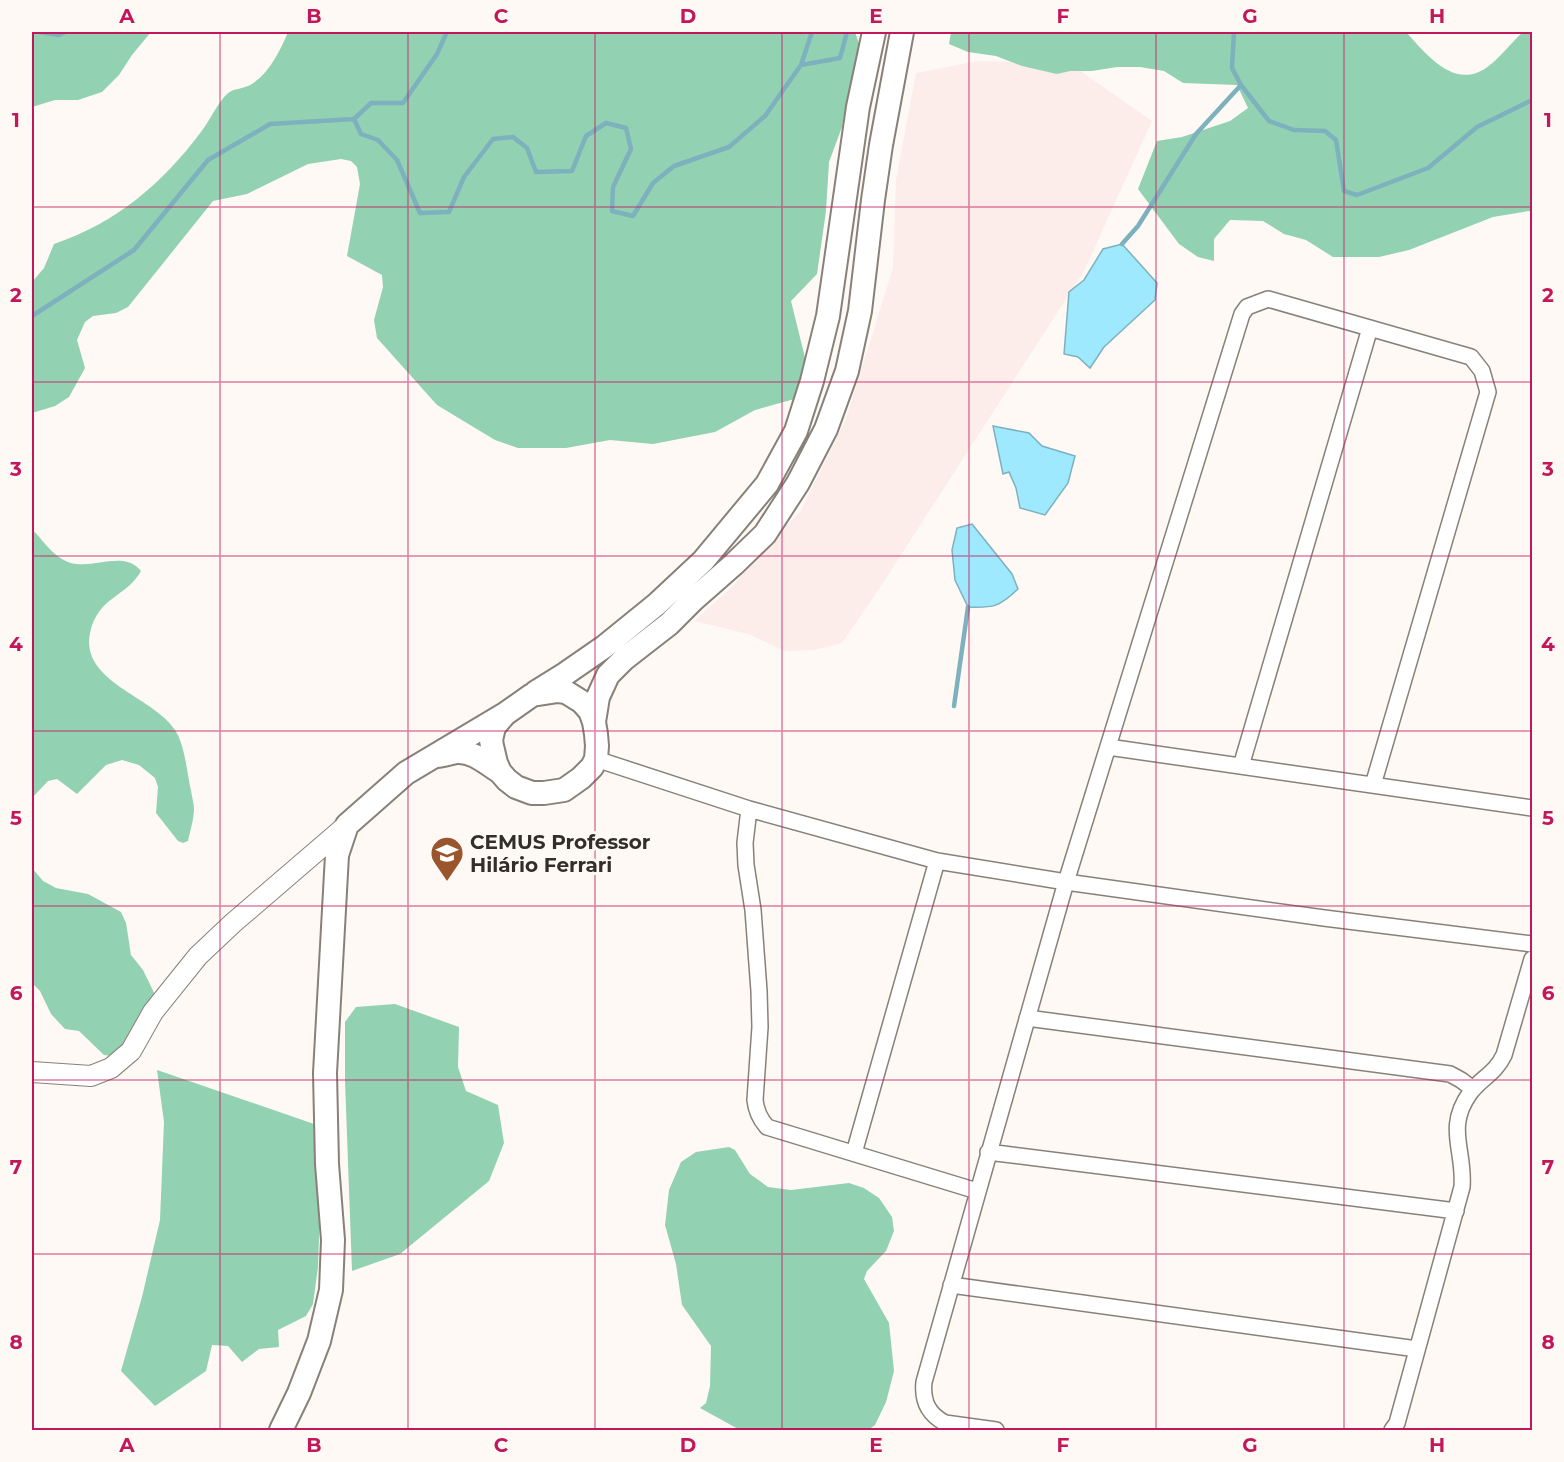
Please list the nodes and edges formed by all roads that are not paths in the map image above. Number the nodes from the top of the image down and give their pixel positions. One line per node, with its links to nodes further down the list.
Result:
1 (874, 32): 4 (main road)
2 (902, 32): 6 (main road)
3 (1370, 328): 7 (street); 10 (street); 12 (street)
4 (532, 695): 5 (main road); 6 (main road)
5 (505, 714): 8 (main road); 11 (main road)
6 (594, 722): 9 (main road)
7 (1108, 747): 10 (street); 17 (street)
8 (431, 757): 11 (main road); 15 (main road)
9 (596, 759): 11 (main road); 13 (street)
10 (1241, 766): 12 (street)
11 (500, 772)
12 (1373, 785): 14 (street)
13 (749, 808): 16 (street); 24 (street)
14 (1533, 808)
15 (347, 825): 21 (street); 29 (main road)
16 (937, 861): 17 (street); 24 (street)
17 (1066, 882): 18 (street); 20 (street)
18 (1533, 944)
19 (1533, 959): 22 (street)
20 (1027, 1018): 22 (street); 23 (street)
21 (32, 1072)
22 (1473, 1089): 26 (street)
23 (988, 1152): 25 (street); 26 (street)
24 (854, 1153): 25 (street)
25 (977, 1191): 27 (street)
26 (1456, 1211): 28 (street)
27 (951, 1285): 28 (street); 30 (street)
28 (1417, 1349): 31 (street)
29 (280, 1431)
30 (996, 1431)
31 (1392, 1431)

